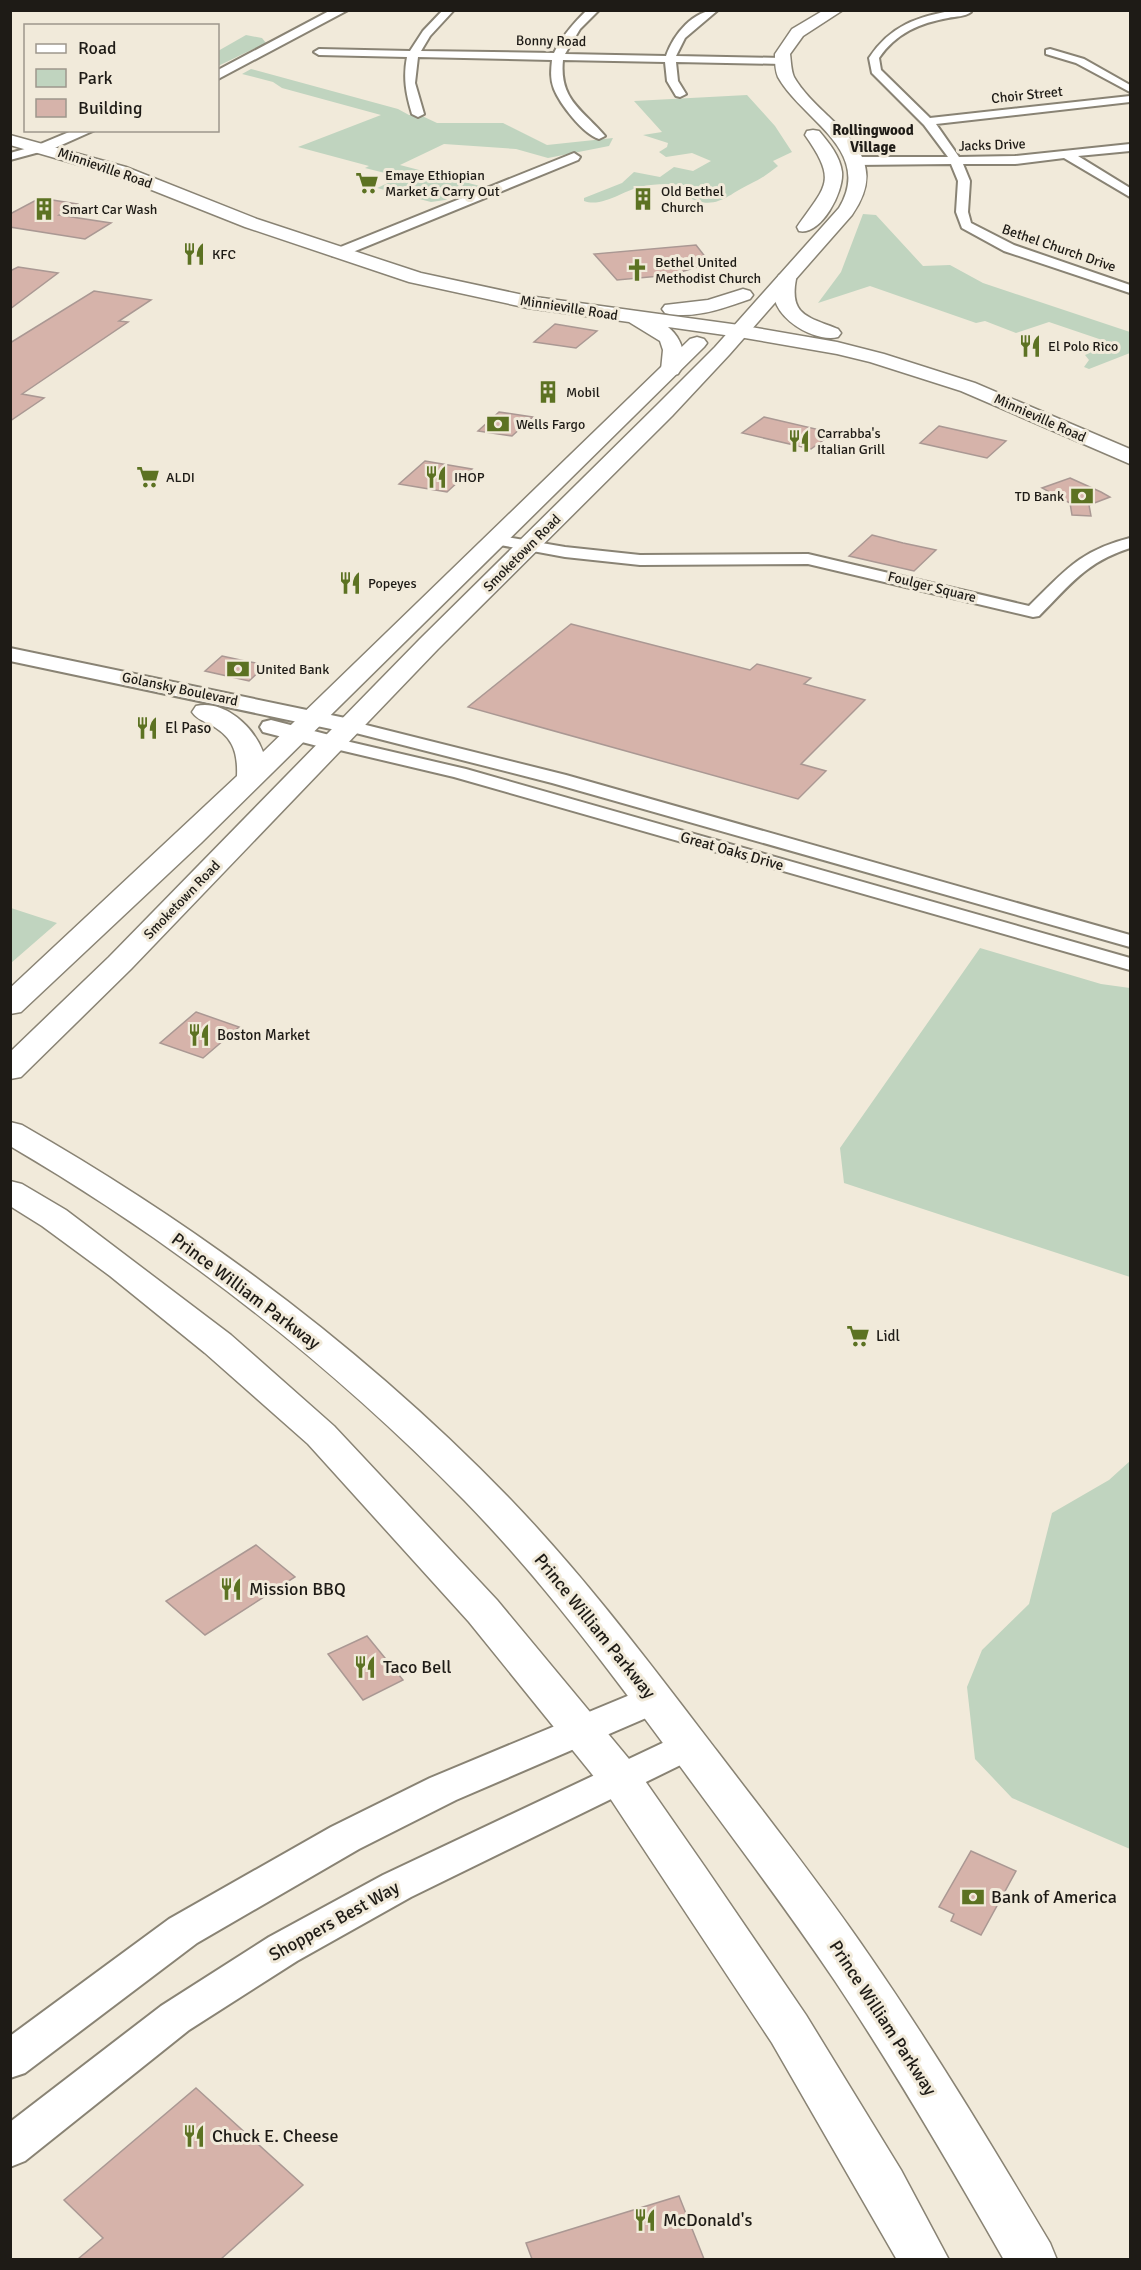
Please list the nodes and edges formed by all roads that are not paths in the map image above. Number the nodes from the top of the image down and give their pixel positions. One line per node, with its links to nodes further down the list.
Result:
1 (342, 10): 17 (street)
2 (450, 10): 12 (street)
3 (594, 10): 13 (street)
4 (712, 10): 14 (street)
5 (811, 10): 8 (main road)
6 (836, 10): 16 (main road)
7 (966, 12): 24 (street, Bethel Church Drive)
8 (781, 28)
9 (768, 41): 15 (main road)
10 (319, 52): 12 (street, Bonny Road)
11 (1050, 52): 19 (street)
12 (414, 53): 13 (street, Bonny Road); 23 (street)
13 (558, 56): 14 (street, Bonny Road); 27 (street)
14 (669, 59): 15 (street, Bonny Road); 20 (street)
15 (761, 61): 16 (street, Bonny Road); 18 (main road)
16 (782, 62): 35 (main road)
17 (219, 74)
18 (766, 82)
19 (1131, 89)
20 (680, 94)
21 (1131, 99): 24 (street, Choir Street)
22 (782, 101): 38 (main road)
23 (418, 114)
24 (926, 122): 36 (street, Bethel Church Drive)
25 (30, 132): 29 (main road, Minnieville Road)
26 (83, 132): 29 (street)
27 (599, 136)
28 (10, 140): 31 (main road, Minnieville Road)
29 (63, 140): 31 (street); 39 (main road, Minnieville Road)
30 (1131, 147): 32 (street, Jacks Drive)
31 (43, 148): 33 (street); 40 (main road, Minnieville Road)
32 (1067, 155): 36 (street, Jacks Drive); 37 (street)
33 (10, 157)
34 (574, 157): 39 (street)
35 (855, 161): 36 (street, Jacks Drive); 41 (main road, Smoketown Road)
36 (956, 161): 42 (street, Bethel Church Drive)
37 (1131, 193)
38 (797, 236)
39 (360, 244): 40 (street); 43 (main road, Minnieville Road)
40 (338, 253): 44 (main road, Minnieville Road)
41 (786, 279): 45 (main road, Smoketown Road); 46 (main road)
42 (1131, 289)
43 (672, 309): 45 (main road, Minnieville Road); 45 (main road, Smoketown Road)
44 (622, 316): 45 (main road, Minnieville Road); 47 (main road)
45 (731, 324): 46 (main road, Minnieville Road); 47 (main road, Smoketown Road); 49 (main road, Minnieville Road); 51 (main road, Smoketown Road)
46 (831, 333): 48 (main road, Minnieville Road)
47 (671, 370): 50 (main road, Smoketown Road)
48 (1131, 436)
49 (1131, 457)
50 (500, 536): 51 (street, Foulger Square); 56 (main road, Smoketown Road)
51 (534, 542): 52 (street, Foulger Square); 57 (main road, Smoketown Road)
52 (1131, 543)
53 (10, 654): 56 (street, Golansky Boulevard)
54 (10, 672): 55 (street, Golansky Boulevard)
55 (205, 712): 56 (street, Golansky Boulevard); 58 (main road)
56 (305, 725): 57 (street, Golansky Boulevard); 58 (main road, Smoketown Road)
57 (342, 734): 59 (street, Great Oaks Drive); 60 (street, Great Oaks Drive); 62 (main road, Smoketown Road)
58 (251, 778): 61 (main road, Smoketown Road)
59 (1131, 941)
60 (1131, 964)
61 (10, 1005)
62 (10, 1070)
63 (10, 1132): 65 (main road, Prince William Parkway)
64 (10, 1191): 66 (main road)
65 (654, 1699): 66 (street); 67 (main road, Prince William Parkway)
66 (581, 1729): 68 (main road); 69 (street)
67 (688, 1745): 68 (street, Shoppers Best Way); 72 (main road, Prince William Parkway)
68 (619, 1777): 70 (street, Shoppers Best Way); 71 (main road)
69 (10, 2060)
70 (10, 2148)
71 (924, 2259)
72 (1032, 2259)

